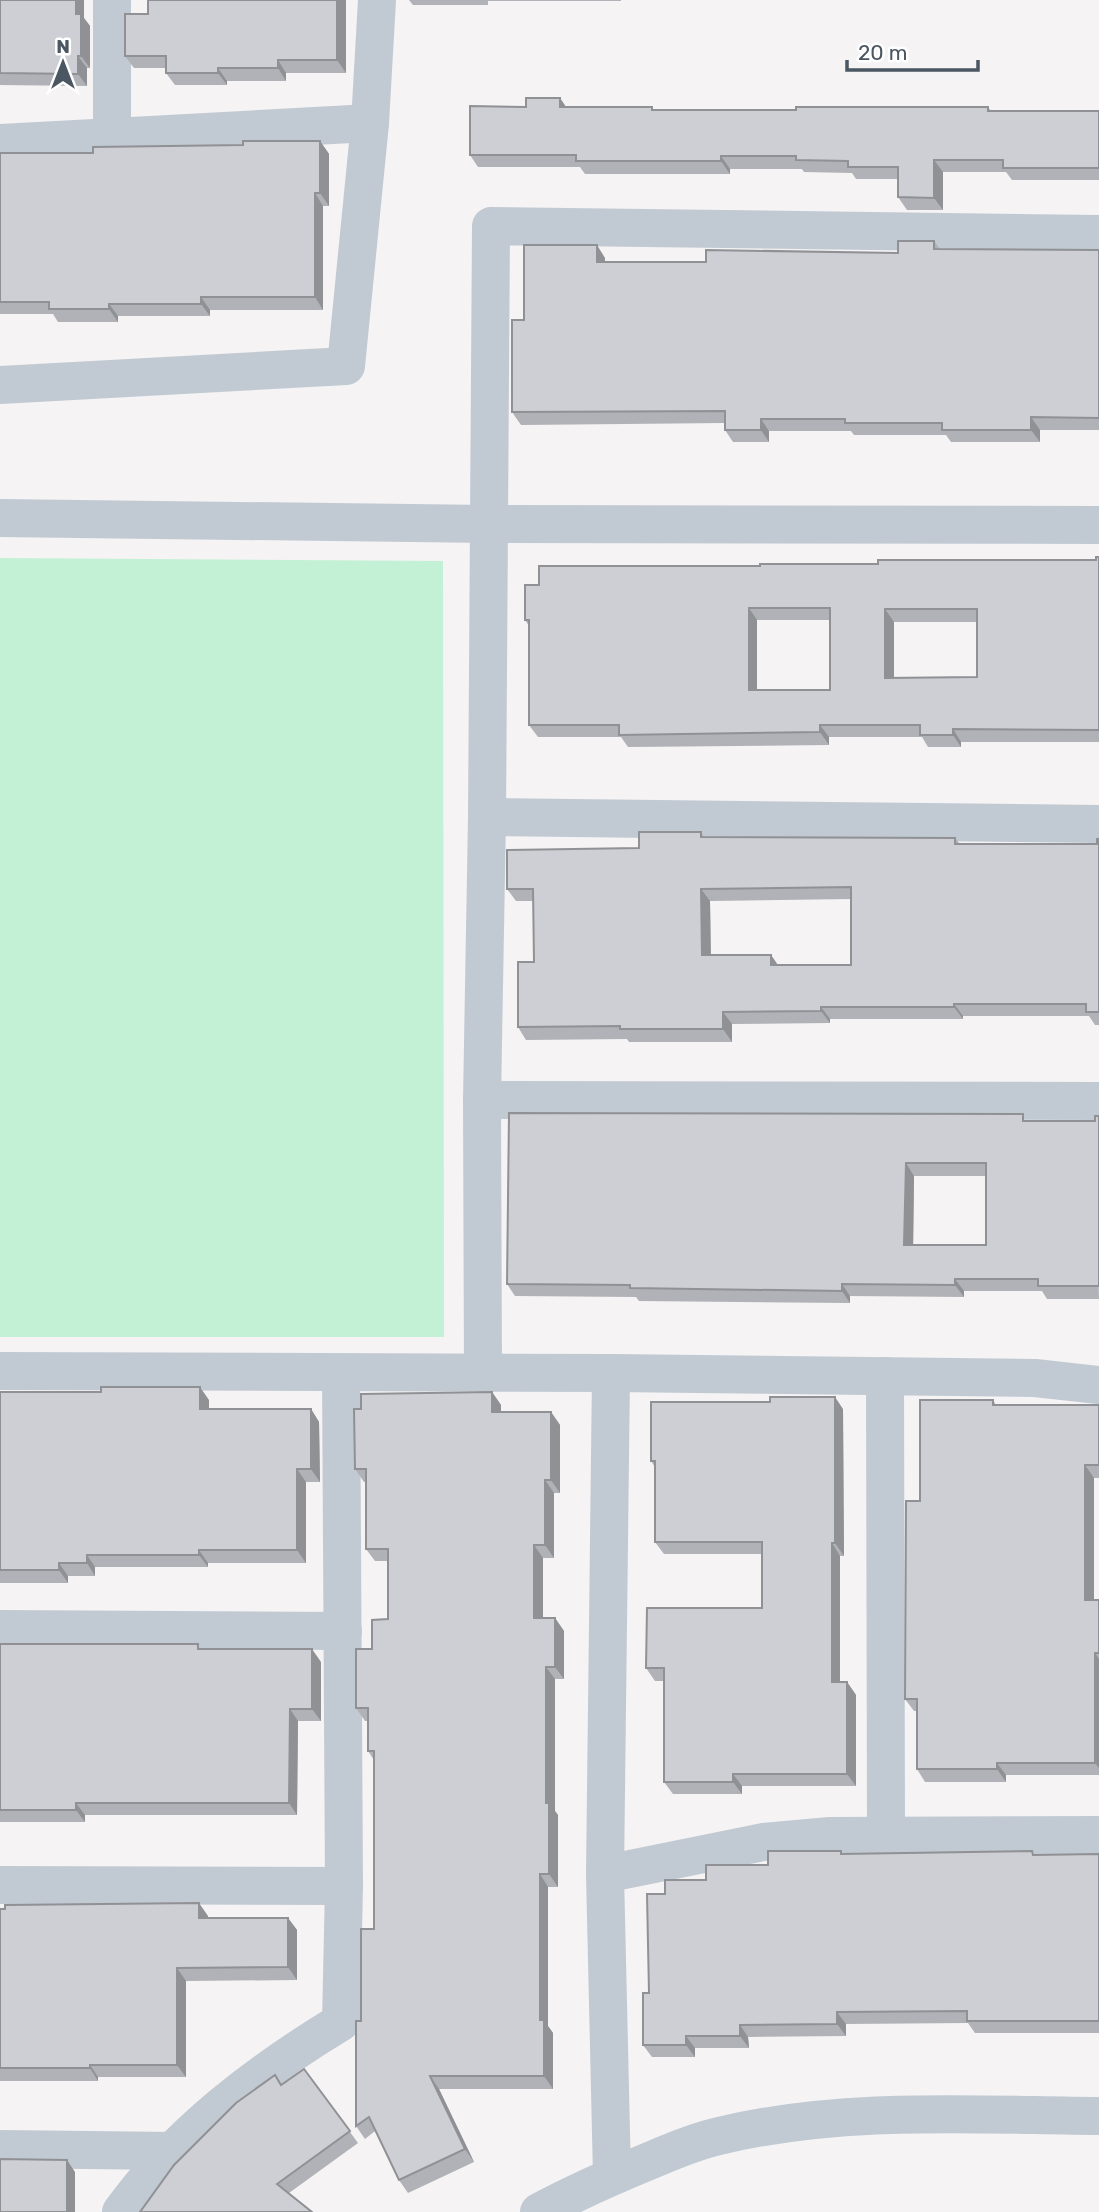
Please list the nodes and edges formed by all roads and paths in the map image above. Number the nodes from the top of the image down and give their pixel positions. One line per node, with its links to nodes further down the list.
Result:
1 (112, 0): 4 (street)
2 (377, 0): 3 (street)
3 (370, 123): 4 (street); 7 (street)
4 (112, 137): 5 (street)
5 (0, 143)
6 (1099, 234): 9 (street)
7 (0, 385)
8 (0, 518): 9 (street)
9 (489, 524): 10 (street); 11 (street)
10 (1099, 525)
11 (487, 817): 12 (street); 13 (street)
12 (1099, 824)
13 (482, 1100): 14 (street); 17 (street)
14 (1099, 1101)
15 (0, 1371): 16 (street)
16 (341, 1373): 17 (street); 22 (street)
17 (483, 1373): 18 (street)
18 (611, 1373): 19 (street); 25 (street)
19 (885, 1376): 20 (street); 24 (street)
20 (1099, 1385)
21 (0, 1629): 22 (street)
22 (343, 1631): 27 (street)
23 (1099, 1835): 24 (street)
24 (886, 1836): 25 (street)
25 (606, 1874): 31 (street)
26 (0, 1885): 27 (street)
27 (344, 1886): 30 (street)
28 (1099, 2116): 31 (street)
29 (0, 2149): 30 (street)
30 (174, 2151): 32 (street)
31 (612, 2176): 33 (street)
32 (121, 2212)
33 (539, 2212)

